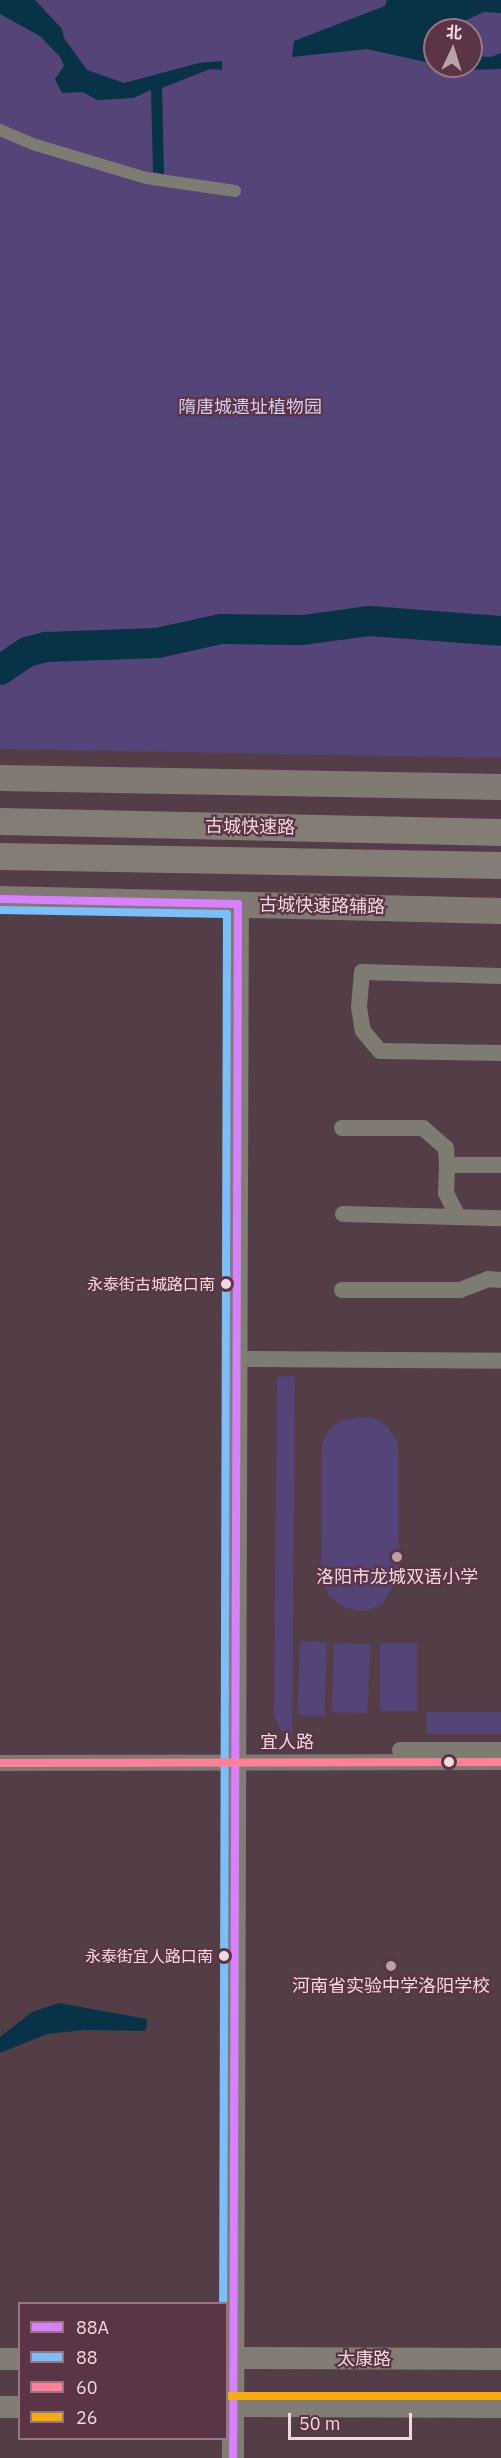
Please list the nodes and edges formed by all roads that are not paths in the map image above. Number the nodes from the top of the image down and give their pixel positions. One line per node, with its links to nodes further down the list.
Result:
1 (0, 129): 2 (street)
2 (235, 191)
3 (0, 778): 4 (main road)
4 (501, 787)
5 (0, 822): 6 (highway, 古城快速路)
6 (501, 832)
7 (0, 856): 8 (highway, 古城快速路)
8 (501, 865)
9 (0, 899): 10 (main road, 古城快速路辅路)
10 (242, 904): 11 (main road, 古城快速路辅路); 22 (main road)
11 (501, 911)
12 (501, 976): 13 (street)
13 (501, 1053)
14 (342, 1128): 16 (street)
15 (501, 1164): 16 (street)
16 (447, 1166): 18 (street)
17 (343, 1214): 18 (street)
18 (458, 1217): 19 (street)
19 (501, 1218)
20 (501, 1280): 21 (street)
21 (342, 1290)
22 (242, 1359): 23 (street); 26 (main road)
23 (501, 1361)
24 (501, 1750): 26 (street, 宜人路)
25 (0, 1752): 26 (street, 宜人路)
26 (241, 1756): 27 (street, 宜人路); 28 (street, 宜人路); 29 (main road)
27 (501, 1762)
28 (0, 1763)
29 (235, 2358): 32 (main road, 太康路); 33 (main road)
30 (0, 2359): 31 (main road)
31 (18, 2359)
32 (501, 2359)
33 (236, 2406): 36 (main road); 37 (main road); 38 (main road)
34 (0, 2407): 35 (main road)
35 (18, 2407)
36 (501, 2407)
37 (233, 2458)
38 (247, 2458)

